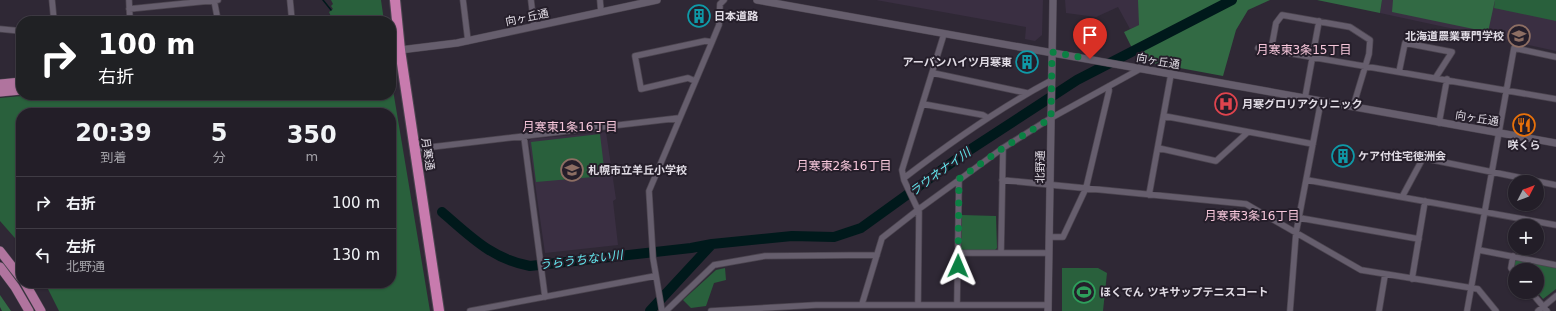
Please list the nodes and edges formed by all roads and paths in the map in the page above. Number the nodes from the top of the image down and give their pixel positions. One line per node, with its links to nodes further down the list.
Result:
1 (52, 0): 16 (street)
2 (128, 0): 14 (street)
3 (214, 0): 4 (street); 14 (street); 18 (street)
4 (218, 0)
5 (290, 0): 19 (street)
6 (395, 0): 20 (highway, 月寒通)
7 (463, 0): 26 (street)
8 (531, 0): 22 (street)
9 (600, 0): 15 (street)
10 (658, 0): 15 (street, 向ヶ丘通)
11 (724, 0): 27 (street)
12 (757, 0): 25 (street, 向ヶ丘通)
13 (1053, 0): 31 (street, 北野通)
14 (129, 9): 17 (street)
15 (601, 12): 22 (street, 向ヶ丘通)
16 (54, 16)
17 (130, 16)
18 (217, 16)
19 (292, 16)
20 (395, 16)
21 (1319, 21): 29 (street); 32 (street); 35 (street)
22 (534, 26): 26 (street, 向ヶ丘通)
23 (0, 29): 24 (street)
24 (16, 31)
25 (944, 34): 31 (street, 向ヶ丘通); 38 (street)
26 (468, 41): 30 (street, 向ヶ丘通)
27 (712, 42): 42 (street); 42 (street)
28 (1258, 48): 29 (street)
29 (1271, 50): 32 (street)
30 (396, 51)
31 (1052, 52): 36 (street, 向ヶ丘通); 44 (street, 北野通)
32 (1313, 57): 35 (street); 51 (street)
33 (1556, 57): 48 (street)
34 (396, 60): 66 (highway, 月寒通)
35 (1365, 67): 37 (street); 55 (street)
36 (1140, 69): 39 (street, 向ヶ丘通); 46 (street)
37 (1399, 72): 40 (street); 40 (street)
38 (932, 73): 50 (street); 54 (street)
39 (1171, 74): 51 (street, 向ヶ丘通); 57 (street)
40 (1436, 77): 41 (street)
41 (1447, 79): 48 (street); 60 (street)
42 (695, 81): 58 (street)
43 (16, 82): 45 (main road)
44 (1052, 82): 50 (street); 56 (street, 北野通)
45 (0, 84)
46 (1109, 86): 56 (street); 76 (street)
47 (16, 90): 49 (main road)
48 (1507, 90): 52 (street); 62 (street)
49 (0, 92)
50 (1027, 93): 59 (street)
51 (1305, 98): 53 (street, 向ヶ丘通)
52 (1556, 99)
53 (1321, 101): 55 (street, 向ヶ丘通); 65 (street)
54 (923, 104): 59 (street); 70 (street)
55 (1353, 107): 60 (street, 向ヶ丘通)
56 (1051, 116): 67 (street); 74 (street, 北野通)
57 (1164, 116): 61 (street); 68 (street)
58 (679, 118): 63 (street); 99 (street)
59 (988, 118): 70 (street)
60 (1439, 123): 62 (street, 向ヶ丘通)
61 (1248, 132): 65 (street); 68 (street)
62 (1499, 132): 64 (street, 向ヶ丘通); 69 (street)
63 (524, 137): 66 (street); 104 (street)
64 (1556, 143)
65 (1313, 144): 73 (street)
66 (415, 148): 113 (highway, 月寒通)
67 (1003, 148): 71 (street); 72 (street)
68 (1158, 148): 77 (street)
69 (1492, 173): 75 (street); 78 (street); 81 (street)
70 (904, 178): 80 (street)
71 (959, 179): 80 (street); 89 (street)
72 (1002, 180): 74 (street); 90 (street)
73 (1307, 180): 78 (street); 82 (street)
74 (1050, 185): 76 (street); 85 (street, 北野通)
75 (1556, 185)
76 (1086, 188): 77 (street); 85 (street)
77 (1149, 195): 84 (street)
78 (1402, 197): 79 (street)
79 (1425, 201): 81 (street); 86 (street)
80 (919, 209): 92 (street); 107 (street)
81 (1486, 212): 83 (street); 87 (street)
82 (1300, 218): 84 (street); 86 (street)
83 (1556, 225)
84 (1296, 232): 98 (street); 118 (street)
85 (1049, 237): 91 (street, 北野通)
86 (1419, 239): 100 (street)
87 (1478, 250): 93 (street); 102 (street)
88 (0, 251): 97 (main road)
89 (959, 253): 90 (street); 108 (street)
90 (1001, 253): 91 (street)
91 (1049, 253): 109 (street, 北野通)
92 (877, 255): 106 (street); 116 (street)
93 (1513, 256): 94 (street); 95 (street)
94 (1512, 263)
95 (1556, 265)
96 (0, 267): 111 (main road)
97 (16, 272)
98 (1385, 275): 100 (street); 119 (street)
99 (655, 276): 104 (street); 115 (street)
100 (1412, 279): 102 (street)
101 (27, 288): 112 (main road)
102 (1471, 288): 120 (street); 121 (street)
103 (1556, 296): 110 (street)
104 (546, 297): 114 (street)
105 (1537, 299): 110 (street)
106 (862, 304): 107 (street); 117 (street)
107 (918, 304): 108 (street)
108 (957, 305): 109 (street)
109 (1048, 308)
110 (1545, 309): 122 (street)
111 (29, 311)
112 (41, 311)
113 (439, 311)
114 (470, 311)
115 (662, 311)
116 (666, 311)
117 (711, 311)
118 (1290, 311)
119 (1379, 311)
120 (1467, 311)
121 (1496, 311)
122 (1538, 311)

